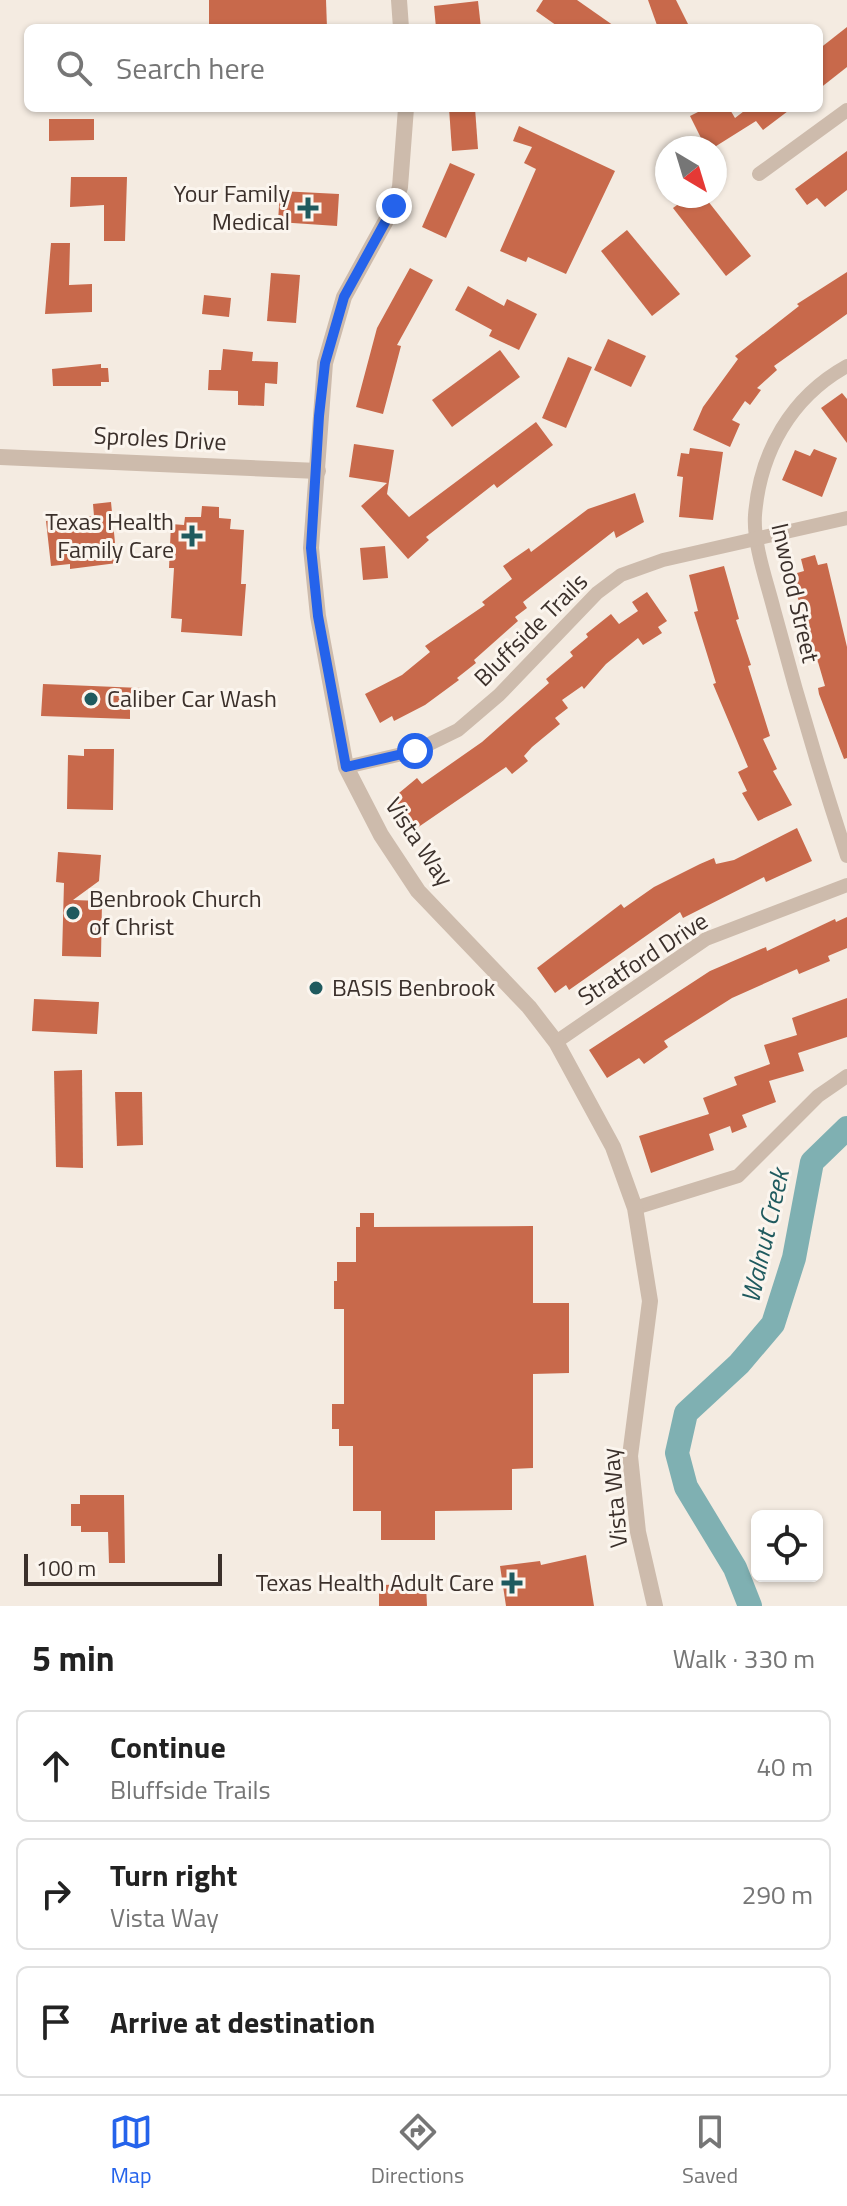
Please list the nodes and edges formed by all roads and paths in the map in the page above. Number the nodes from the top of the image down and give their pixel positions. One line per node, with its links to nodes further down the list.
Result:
1 (399, 0): 2 (street)
2 (401, 24)
3 (847, 110): 5 (street)
4 (406, 112): 8 (street, Vista Way)
5 (759, 174)
6 (847, 366): 10 (street, Inwood Street)
7 (0, 457): 8 (street, Sproles Drive)
8 (318, 471): 11 (street, Vista Way)
9 (847, 518): 10 (street, Bluffside Trails)
10 (759, 538): 11 (street, Bluffside Trails); 12 (street, Inwood Street)
11 (346, 767): 14 (street, Vista Way)
12 (847, 856)
13 (847, 885): 14 (street, Stratford Drive)
14 (556, 1042): 16 (street, Vista Way)
15 (847, 1076): 16 (street)
16 (635, 1208): 17 (street, Vista Way)
17 (655, 1606)

